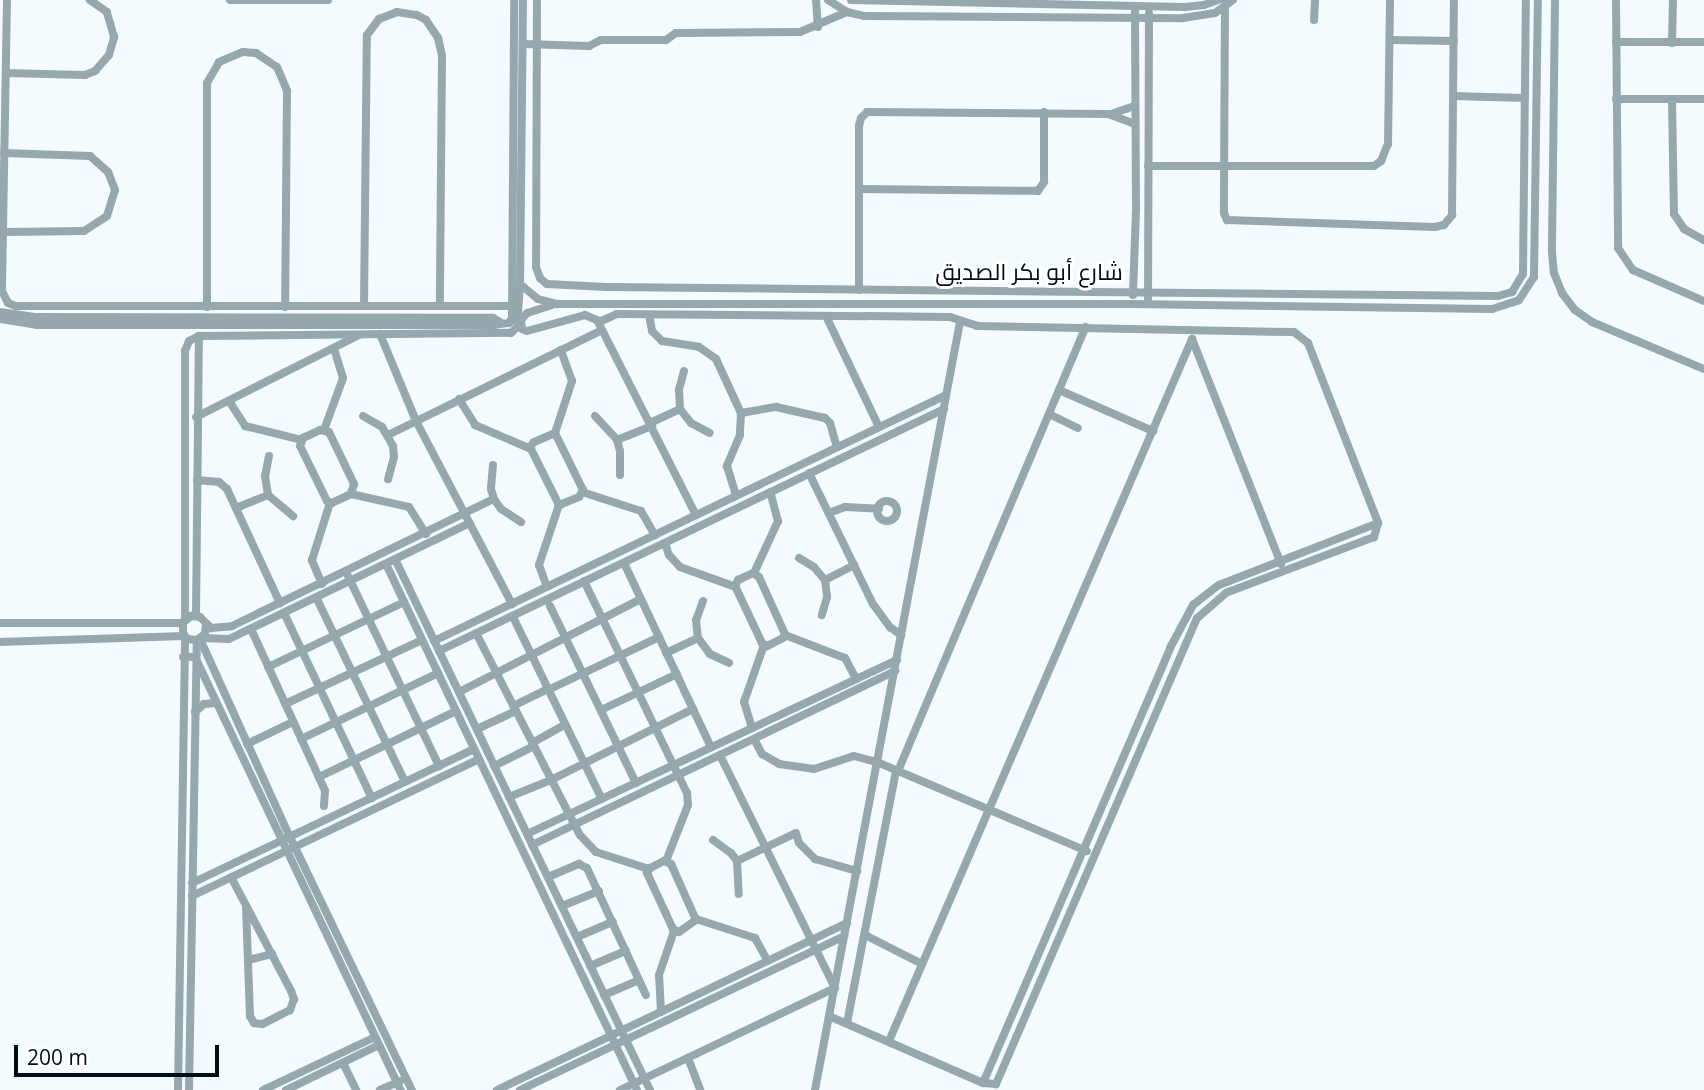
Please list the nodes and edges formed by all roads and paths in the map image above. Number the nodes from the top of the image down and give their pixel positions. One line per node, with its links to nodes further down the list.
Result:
1 (7, 0): 38 (street)
2 (90, 0): 47 (street)
3 (230, 0): 4 (street)
4 (328, 0)
5 (514, 0): 91 (street)
6 (523, 0): 45 (street)
7 (537, 0): 46 (street)
8 (816, 0): 36 (street)
9 (828, 0): 28 (street)
10 (851, 0): 21 (street)
11 (1218, 0): 27 (street)
12 (1233, 0): 25 (street)
13 (1315, 0): 35 (street)
14 (1390, 0): 40 (street)
15 (1454, 0): 41 (street)
16 (1525, 0): 37 (street)
17 (1538, 0): 39 (street)
18 (1555, 0): 116 (street)
19 (1616, 0): 43 (street)
20 (1673, 0): 44 (street)
21 (866, 2): 22 (street); 29 (street)
22 (947, 3): 23 (street); 32 (street)
23 (1030, 4): 24 (street); 33 (street)
24 (1061, 4): 26 (street); 34 (street)
25 (1225, 4): 31 (street); 62 (street)
26 (1135, 5): 27 (street); 30 (street)
27 (1149, 5): 31 (street)
28 (848, 12): 29 (street); 36 (street)
29 (865, 16): 32 (street)
30 (1135, 16): 31 (street); 34 (street); 54 (street)
31 (1149, 16): 50 (street)
32 (946, 17): 33 (street)
33 (1030, 17): 34 (street)
34 (1061, 17)
35 (1314, 20)
36 (818, 27): 46 (street)
37 (1525, 36): 39 (street); 49 (street)
38 (3, 37): 47 (street)
39 (1538, 37): 60 (street)
40 (1390, 40): 41 (street); 62 (street)
41 (1454, 41): 48 (street)
42 (1704, 42): 44 (street)
43 (1616, 43): 44 (street); 51 (street)
44 (1672, 43)
45 (524, 44): 46 (street); 66 (street)
46 (536, 44): 65 (street)
47 (6, 73): 58 (street)
48 (1453, 96): 49 (street); 62 (street)
49 (1525, 98): 59 (street)
50 (1148, 99): 54 (street); 61 (street)
51 (1616, 99): 53 (street); 82 (street)
52 (1704, 99): 53 (street)
53 (1672, 100): 70 (street)
54 (1134, 103): 56 (street); 57 (street)
55 (1044, 112): 56 (street); 63 (street); 63 (street)
56 (1108, 114): 57 (street)
57 (1135, 124): 67 (street)
58 (4, 153): 64 (street); 69 (street)
59 (1524, 162): 60 (street); 73 (street)
60 (1536, 162): 81 (street)
61 (1148, 166): 62 (street); 68 (street)
62 (1224, 167)
63 (859, 189): 74 (street)
64 (2, 192): 69 (street)
65 (536, 204): 66 (street); 72 (street, شارع أبو بكر الصديق)
66 (521, 205): 71 (street)
67 (1136, 208): 68 (street); 76 (street)
68 (1148, 209): 77 (street)
69 (3, 232): 88 (street)
70 (1704, 240)
71 (520, 284): 83 (street); 111 (street)
72 (797, 289): 74 (street, شارع أبو بكر الصديق); 84 (street)
73 (1515, 289): 80 (street, شارع أبو بكر الصديق); 81 (street)
74 (859, 290): 75 (street, شارع أبو بكر الصديق)
75 (917, 290): 76 (street, شارع أبو بكر الصديق); 87 (street)
76 (1133, 291): 77 (street, شارع أبو بكر الصديق); 85 (street)
77 (1148, 292): 78 (street, شارع أبو بكر الصديق); 86 (street)
78 (1282, 295): 79 (street, شارع أبو بكر الصديق); 92 (street)
79 (1330, 295): 80 (street, شارع أبو بكر الصديق); 96 (street)
80 (1436, 296): 97 (street)
81 (1519, 300): 97 (street)
82 (1704, 300)
83 (556, 304): 84 (street); 107 (street)
84 (796, 304): 87 (street)
85 (1132, 304): 86 (street); 87 (street)
86 (1148, 304): 92 (street)
87 (916, 305)
88 (181, 306): 93 (street); 101 (street)
89 (364, 306): 90 (street); 94 (street); 95 (street)
90 (440, 306): 91 (street); 95 (street)
91 (512, 306): 105 (street)
92 (1282, 306): 96 (street)
93 (207, 307): 94 (street); 94 (street)
94 (285, 307)
95 (396, 307): 102 (street)
96 (1331, 307): 97 (street)
97 (1436, 308)
98 (0, 312): 101 (street)
99 (649, 315): 100 (street); 107 (street); 124 (street)
100 (826, 316): 106 (street); 132 (street)
101 (180, 317): 104 (street)
102 (396, 317): 104 (street); 105 (street)
103 (0, 320): 104 (street)
104 (292, 321): 105 (street)
105 (500, 322)
106 (960, 322): 108 (street); 119 (street)
107 (600, 326): 115 (street); 131 (street)
108 (1086, 327): 109 (street); 118 (street)
109 (1189, 329): 113 (street); 166 (street)
110 (362, 334): 111 (street); 112 (street); 114 (street)
111 (380, 334): 129 (street)
112 (199, 336): 126 (street); 130 (street)
113 (1192, 339): 135 (street); 173 (street)
114 (334, 349): 121 (street); 134 (street)
115 (561, 350): 120 (street); 136 (street)
116 (1704, 369)
117 (684, 371): 122 (street)
118 (1059, 390): 125 (street); 135 (street)
119 (946, 395): 123 (street); 132 (street)
120 (459, 399): 129 (street); 142 (street)
121 (229, 401): 126 (street); 139 (street)
122 (680, 409): 131 (street); 137 (street)
123 (944, 409): 145 (street); 208 (street)
124 (741, 413): 141 (street); 154 (street)
125 (1049, 414): 133 (street); 278 (street)
126 (198, 416): 130 (street); 148 (street)
127 (363, 416): 138 (street)
128 (596, 416): 140 (street)
129 (416, 421): 138 (street); 161 (street)
130 (185, 423): 200 (street)
131 (651, 424): 140 (street); 162 (street)
132 (879, 427): 141 (street)
133 (1078, 428)
134 (324, 430): 139 (street); 151 (street)
135 (1153, 431): 295 (street)
136 (555, 433): 142 (street); 150 (street)
137 (710, 433)
138 (388, 435): 147 (street)
139 (302, 440): 156 (street)
140 (617, 440): 146 (street)
141 (838, 447): 149 (street)
142 (530, 449): 157 (street)
143 (269, 456): 153 (street)
144 (493, 465): 155 (street)
145 (809, 473): 152 (street); 160 (street)
146 (620, 475)
147 (388, 479)
148 (197, 480): 158 (street); 196 (street)
149 (757, 486): 152 (street); 154 (street)
150 (582, 492): 157 (street); 168 (street)
151 (351, 494): 156 (street); 167 (street)
152 (766, 494): 169 (street); 178 (street)
153 (268, 495): 158 (street); 163 (street)
154 (736, 496): 162 (street)
155 (494, 499): 161 (street); 164 (street)
156 (330, 503): 183 (street)
157 (559, 505): 184 (street)
158 (236, 508): 191 (street)
159 (879, 509): 160 (street)
160 (829, 513): 175 (street)
161 (466, 514): 165 (street); 167 (street)
162 (696, 515): 168 (street)
163 (293, 516)
164 (521, 522)
165 (470, 523): 171 (street); 192 (street)
166 (1378, 523): 173 (street); 176 (street)
167 (426, 534): 177 (street)
168 (655, 535): 179 (street)
169 (665, 543): 172 (street); 185 (street)
170 (799, 558): 180 (street)
171 (395, 559): 174 (street); 217 (street)
172 (624, 562): 182 (street); 188 (street)
173 (1279, 562): 176 (street); 305 (street)
174 (386, 564): 181 (street); 190 (street)
175 (854, 565): 180 (street); 208 (street)
176 (1283, 571): 306 (street)
177 (346, 572): 181 (street); 183 (street)
178 (754, 573): 185 (street); 207 (street)
179 (561, 580): 184 (street); 186 (street)
180 (825, 580): 195 (street)
181 (350, 581): 187 (street); 197 (street)
182 (584, 581): 186 (street); 198 (street)
183 (322, 584): 191 (street)
184 (547, 587): 192 (street)
185 (736, 587): 219 (street)
186 (565, 591): 205 (street)
187 (316, 597): 194 (street); 206 (street)
188 (641, 599): 198 (street); 210 (street)
189 (703, 601): 212 (street)
190 (404, 602): 197 (street); 215 (street)
191 (280, 603): 203 (street)
192 (512, 604): 217 (street)
193 (550, 606): 211 (street)
194 (284, 613): 204 (street); 220 (street)
195 (822, 615)
196 (195, 616): 200 (street); 202 (street)
197 (368, 619): 206 (street); 224 (street)
198 (603, 619): 211 (street); 225 (street)
199 (515, 621): 223 (street)
200 (184, 622): 201 (street); 209 (street)
201 (0, 623)
202 (206, 624): 203 (street); 213 (street)
203 (226, 629): 214 (street)
204 (251, 629): 214 (street); 231 (street)
205 (476, 634): 221 (street); 235 (street)
206 (334, 635): 220 (street); 233 (street)
207 (785, 635): 219 (street); 238 (street)
208 (901, 635): 229 (street)
209 (185, 636): 213 (street); 218 (street); 226 (street)
210 (659, 637): 222 (street); 225 (street)
211 (565, 638): 223 (street); 236 (street)
212 (698, 638): 222 (street); 230 (street)
213 (200, 639): 216 (street); 227 (street); 228 (street)
214 (229, 639): 216 (street)
215 (422, 640): 224 (street); 234 (street)
216 (218, 641): 228 (street)
217 (434, 641): 221 (street)
218 (0, 642)
219 (764, 645): 259 (street)
220 (302, 651): 231 (street); 240 (street)
221 (439, 651): 243 (street)
222 (666, 653): 237 (street)
223 (531, 655): 235 (street); 242 (street)
224 (386, 656): 233 (street); 241 (street)
225 (620, 656): 236 (street); 244 (street)
226 (183, 657): 227 (street); 287 (street)
227 (195, 657): 246 (street); 253 (street)
228 (209, 658): 263 (street)
229 (897, 660): 232 (street); 238 (street)
230 (729, 663)
231 (268, 667): 247 (street)
232 (895, 671): 245 (street); 272 (street)
233 (352, 673): 240 (street); 248 (street)
234 (438, 673): 241 (street); 252 (street)
235 (496, 673): 243 (street); 249 (street)
236 (583, 674): 242 (street); 251 (street)
237 (677, 674): 244 (street); 250 (street)
238 (856, 679): 239 (street)
239 (839, 687): 245 (street); 259 (street)
240 (320, 688): 247 (street); 255 (street)
241 (402, 690): 248 (street); 257 (street)
242 (548, 690): 249 (street); 256 (street)
243 (459, 692): 260 (street)
244 (638, 693): 251 (street); 258 (street)
245 (844, 696): 262 (street)
246 (216, 704): 253 (street); 279 (street)
247 (285, 704): 254 (street)
248 (369, 707): 255 (street); 264 (street)
249 (514, 708): 260 (street); 265 (street)
250 (693, 709): 258 (street); 267 (street)
251 (601, 710): 266 (street)
252 (456, 711): 257 (street); 268 (street)
253 (195, 712): 288 (street)
254 (293, 722): 261 (street); 263 (street)
255 (336, 722): 261 (street); 271 (street)
256 (565, 725): 265 (street); 273 (street)
257 (420, 728): 264 (street); 275 (street)
258 (655, 728): 266 (street); 274 (street)
259 (752, 728): 267 (street)
260 (477, 729): 276 (street)
261 (301, 739): 281 (street)
262 (754, 739): 269 (street); 272 (street)
263 (247, 744): 277 (street)
264 (387, 744): 271 (street); 284 (street)
265 (533, 744): 276 (street); 283 (street)
266 (618, 746): 273 (street); 285 (street)
267 (711, 747): 274 (street)
268 (474, 749): 270 (street); 275 (street)
269 (720, 755): 280 (street); 303 (street)
270 (479, 759): 292 (street); 296 (street)
271 (354, 760): 281 (street); 289 (street)
272 (877, 762): 278 (street); 310 (street)
273 (584, 763): 283 (street); 291 (street)
274 (673, 765): 280 (street); 282 (street)
275 (439, 766): 284 (street)
276 (494, 766): 290 (street)
277 (258, 768): 279 (street); 300 (street)
278 (897, 771): 295 (street); 325 (street)
279 (250, 774): 300 (street)
280 (678, 775): 286 (street); 307 (street)
281 (319, 777): 293 (street)
282 (649, 777): 285 (street); 286 (street)
283 (551, 780): 290 (street); 297 (street)
284 (405, 782): 289 (street)
285 (636, 783): 291 (street)
286 (653, 787): 298 (street)
287 (181, 788): 288 (street); 337 (street)
288 (194, 789): 313 (street)
289 (375, 796): 292 (street); 300 (street)
290 (509, 797): 294 (street)
291 (601, 799): 297 (street)
292 (383, 804): 304 (street)
293 (324, 806)
294 (514, 807): 296 (street); 299 (street)
295 (989, 810): 305 (street); 335 (street)
296 (505, 813): 323 (street)
297 (569, 814): 298 (street); 299 (street)
298 (575, 825): 302 (street); 309 (street)
299 (527, 834): 302 (street)
300 (286, 839): 304 (street); 313 (street)
301 (713, 840): 308 (street)
302 (532, 845): 312 (street)
303 (765, 848): 308 (street); 310 (street); 328 (street)
304 (291, 849): 311 (street); 331 (street)
305 (1085, 850): 306 (street); 356 (street)
306 (1096, 855): 356 (street)
307 (666, 861): 309 (street); 319 (street)
308 (737, 861): 315 (street)
309 (649, 869): 324 (street)
310 (857, 871): 322 (street)
311 (231, 877): 316 (street); 317 (street)
312 (548, 877): 314 (street); 318 (street)
313 (192, 883): 316 (street)
314 (598, 891): 318 (street); 321 (street)
315 (739, 894)
316 (192, 896): 338 (street)
317 (246, 906): 332 (street); 333 (street)
318 (562, 906): 320 (street)
319 (696, 919): 324 (street); 334 (street)
320 (569, 921): 323 (street); 327 (street)
321 (613, 922): 327 (street); 330 (street)
322 (847, 923): 326 (street); 328 (street)
323 (559, 927): 348 (street)
324 (674, 930): 344 (street)
325 (865, 935): 335 (street); 346 (street)
326 (844, 936): 329 (street); 341 (street)
327 (577, 937): 336 (street)
328 (811, 940): 329 (street); 334 (street)
329 (815, 949): 340 (street); 341 (street)
330 (626, 951): 336 (street); 339 (street)
331 (340, 952): 349 (street); 353 (street)
332 (272, 954): 333 (street); 333 (street)
333 (248, 960)
334 (768, 961): 340 (street)
335 (922, 964): 350 (street)
336 (590, 966): 342 (street)
337 (179, 980): 338 (street); 359 (street)
338 (191, 980): 360 (street)
339 (639, 980): 342 (street); 343 (street)
340 (727, 986): 344 (street); 347 (street)
341 (835, 988): 345 (street); 351 (street)
342 (604, 995): 347 (street)
343 (646, 995)
344 (660, 1012): 347 (street)
345 (829, 1016): 346 (street); 372 (street)
346 (848, 1023): 350 (street)
347 (624, 1035): 348 (street); 354 (street)
348 (613, 1040): 358 (street); 367 (street); 368 (street)
349 (377, 1041): 352 (street); 357 (street); 361 (street)
350 (889, 1041): 356 (street)
351 (688, 1058): 354 (street); 371 (street)
352 (343, 1063): 355 (street); 364 (street)
353 (406, 1078): 357 (street); 366 (street)
354 (645, 1079): 358 (street); 370 (street)
355 (306, 1081): 362 (street); 363 (street)
356 (983, 1083)
357 (399, 1086): 365 (street)
358 (635, 1087): 369 (street)
359 (178, 1090)
360 (189, 1090)
361 (263, 1090)
362 (286, 1090)
363 (311, 1090)
364 (356, 1090)
365 (380, 1090)
366 (412, 1090)
367 (497, 1090)
368 (520, 1090)
369 (620, 1090)
370 (650, 1090)
371 (700, 1090)
372 (815, 1090)

